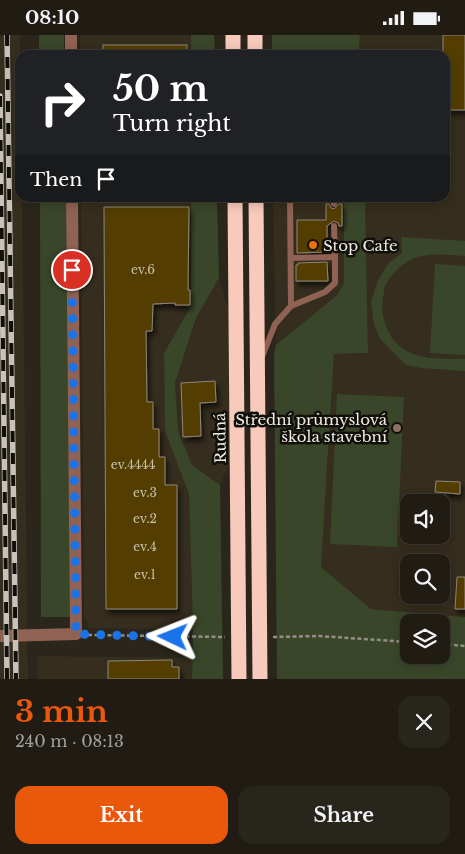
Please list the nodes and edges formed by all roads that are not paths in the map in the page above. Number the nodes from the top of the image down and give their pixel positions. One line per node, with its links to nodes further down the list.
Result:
1 (71, 35): 4 (street)
2 (232, 35): 5 (highway)
3 (255, 35): 6 (highway)
4 (71, 50)
5 (233, 50)
6 (255, 50)
7 (72, 202): 16 (street)
8 (235, 202): 17 (highway, Rudná)
9 (256, 202): 15 (highway)
10 (290, 202): 13 (lane)
11 (334, 226): 12 (lane)
12 (335, 257): 13 (lane); 14 (lane)
13 (290, 258): 14 (lane)
14 (291, 306): 15 (lane)
15 (258, 367): 18 (highway)
16 (0, 636)
17 (239, 679)
18 (260, 679)

